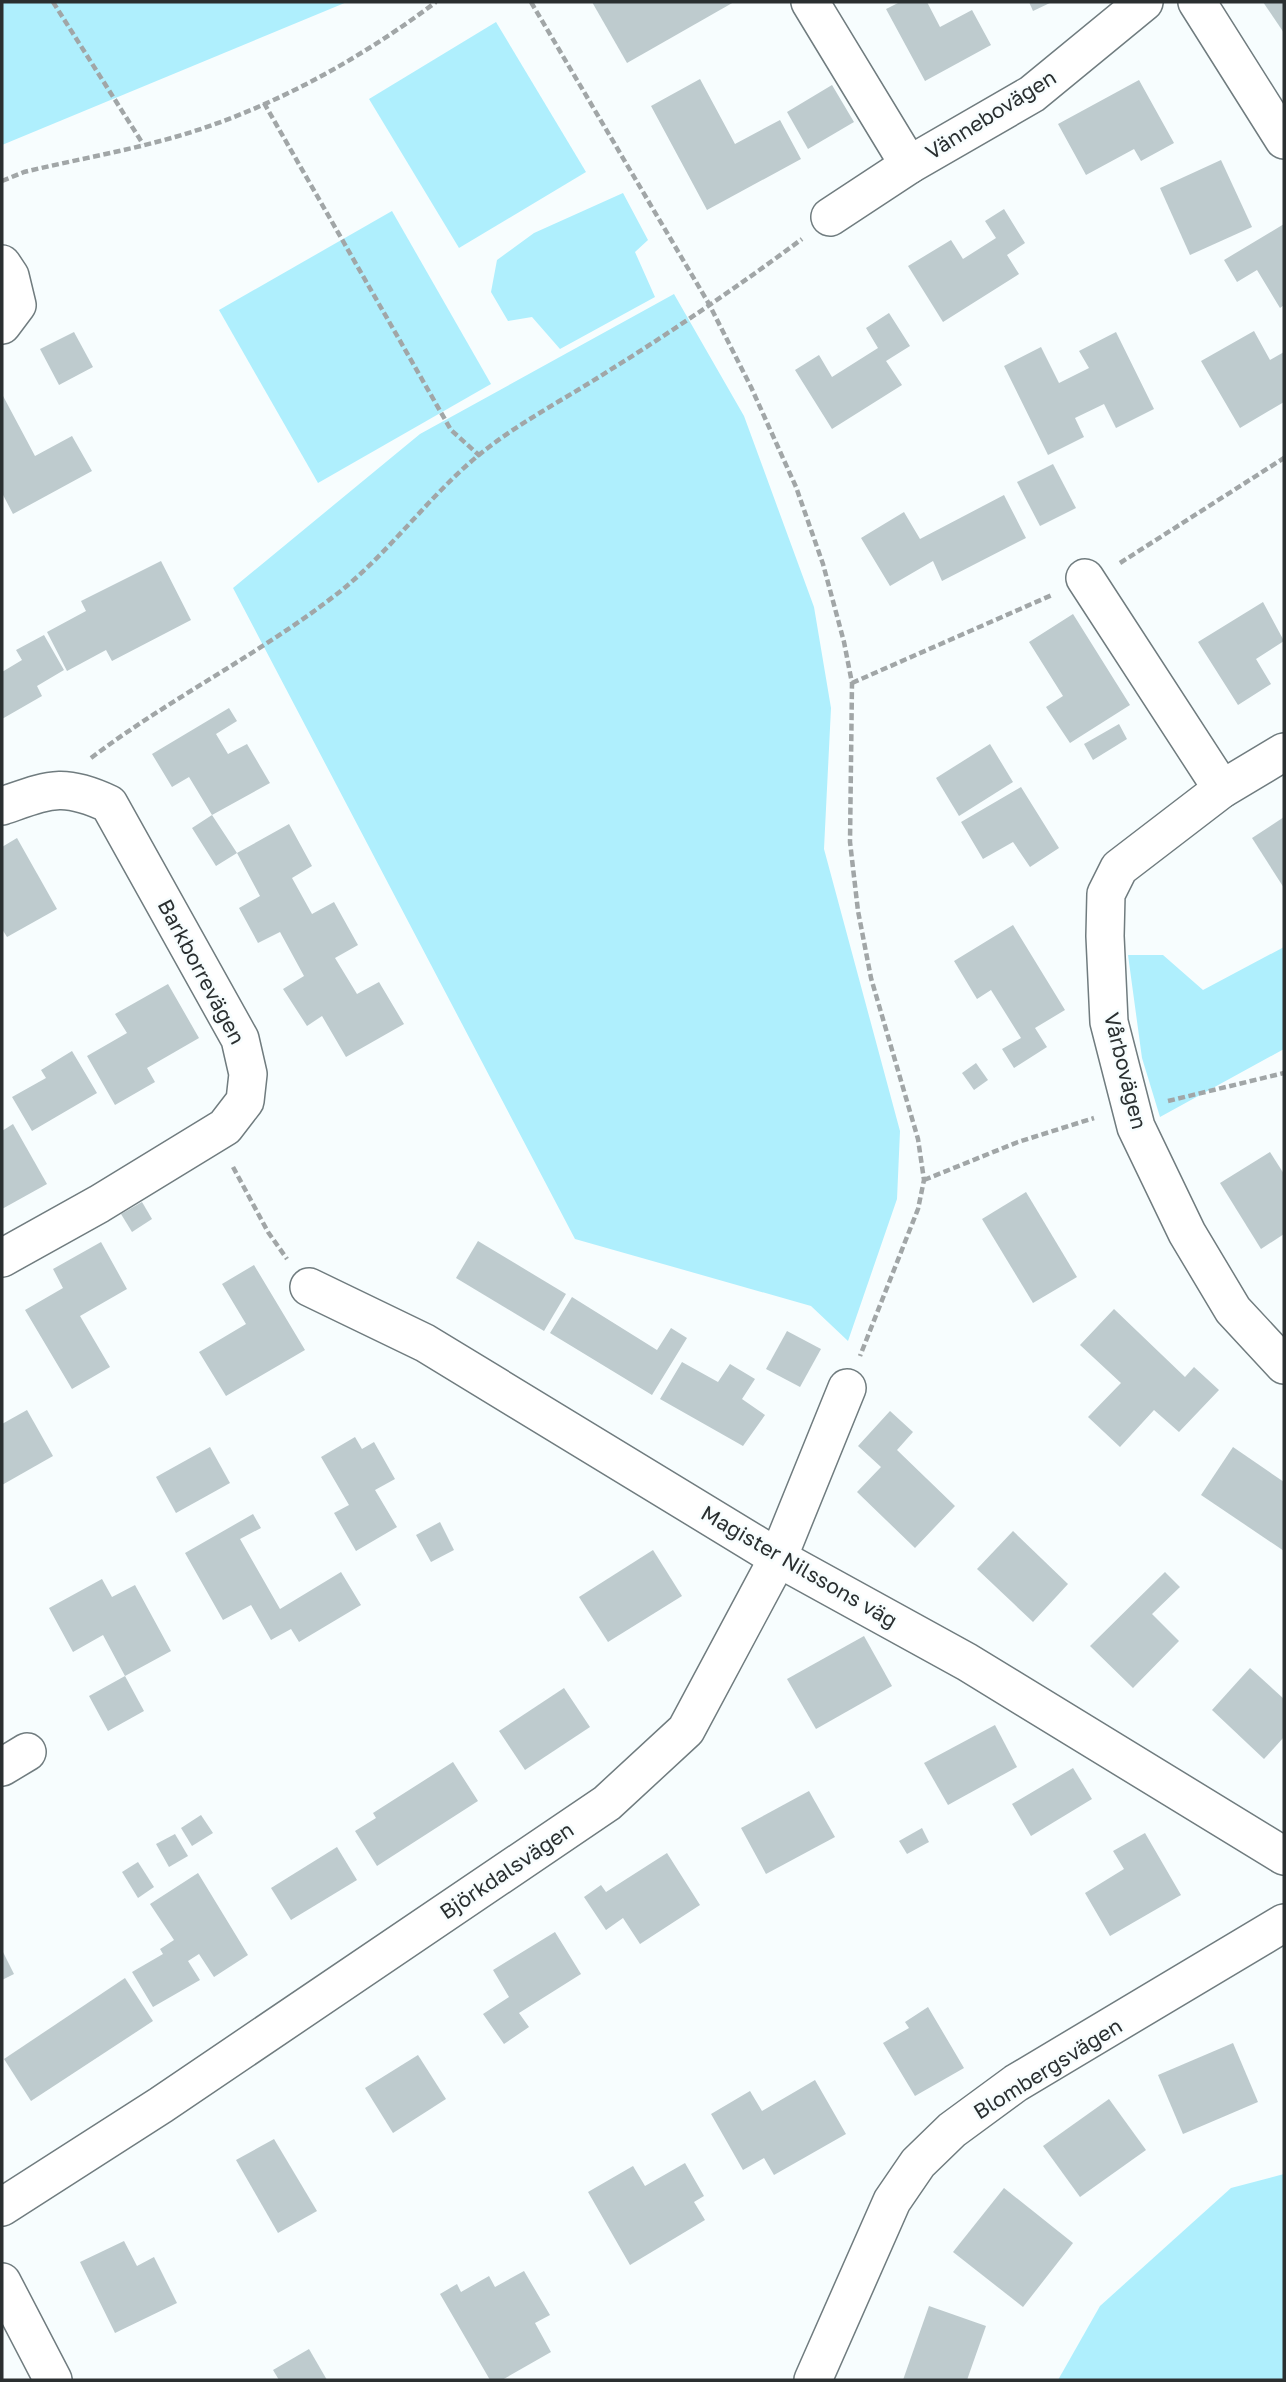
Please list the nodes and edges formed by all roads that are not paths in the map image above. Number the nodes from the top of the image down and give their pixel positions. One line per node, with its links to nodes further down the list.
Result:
1 (810, 2): 5 (street)
2 (1144, 2): 5 (street, Vännebovägen)
3 (1197, 2): 4 (street)
4 (1284, 140)
5 (909, 165): 6 (street, Vännebovägen)
6 (830, 217)
7 (2, 264): 8 (street)
8 (2, 326)
9 (1085, 578): 11 (street)
10 (1284, 752): 11 (street, Vårbovägen)
11 (1223, 789): 15 (street, Vårbovägen)
12 (2, 806): 13 (street, Barkborrevägen)
13 (2, 1258)
14 (309, 1287): 17 (street, Magister Nilssons väg)
15 (1284, 1364)
16 (847, 1388): 17 (street, Björkdalsvägen)
17 (778, 1558): 18 (street, Magister Nilssons väg); 20 (street, Björkdalsvägen)
18 (1284, 1856)
19 (1284, 1923): 23 (street, Blombergsvägen)
20 (2, 2207)
21 (2, 2282): 22 (street)
22 (53, 2380)
23 (813, 2380)

